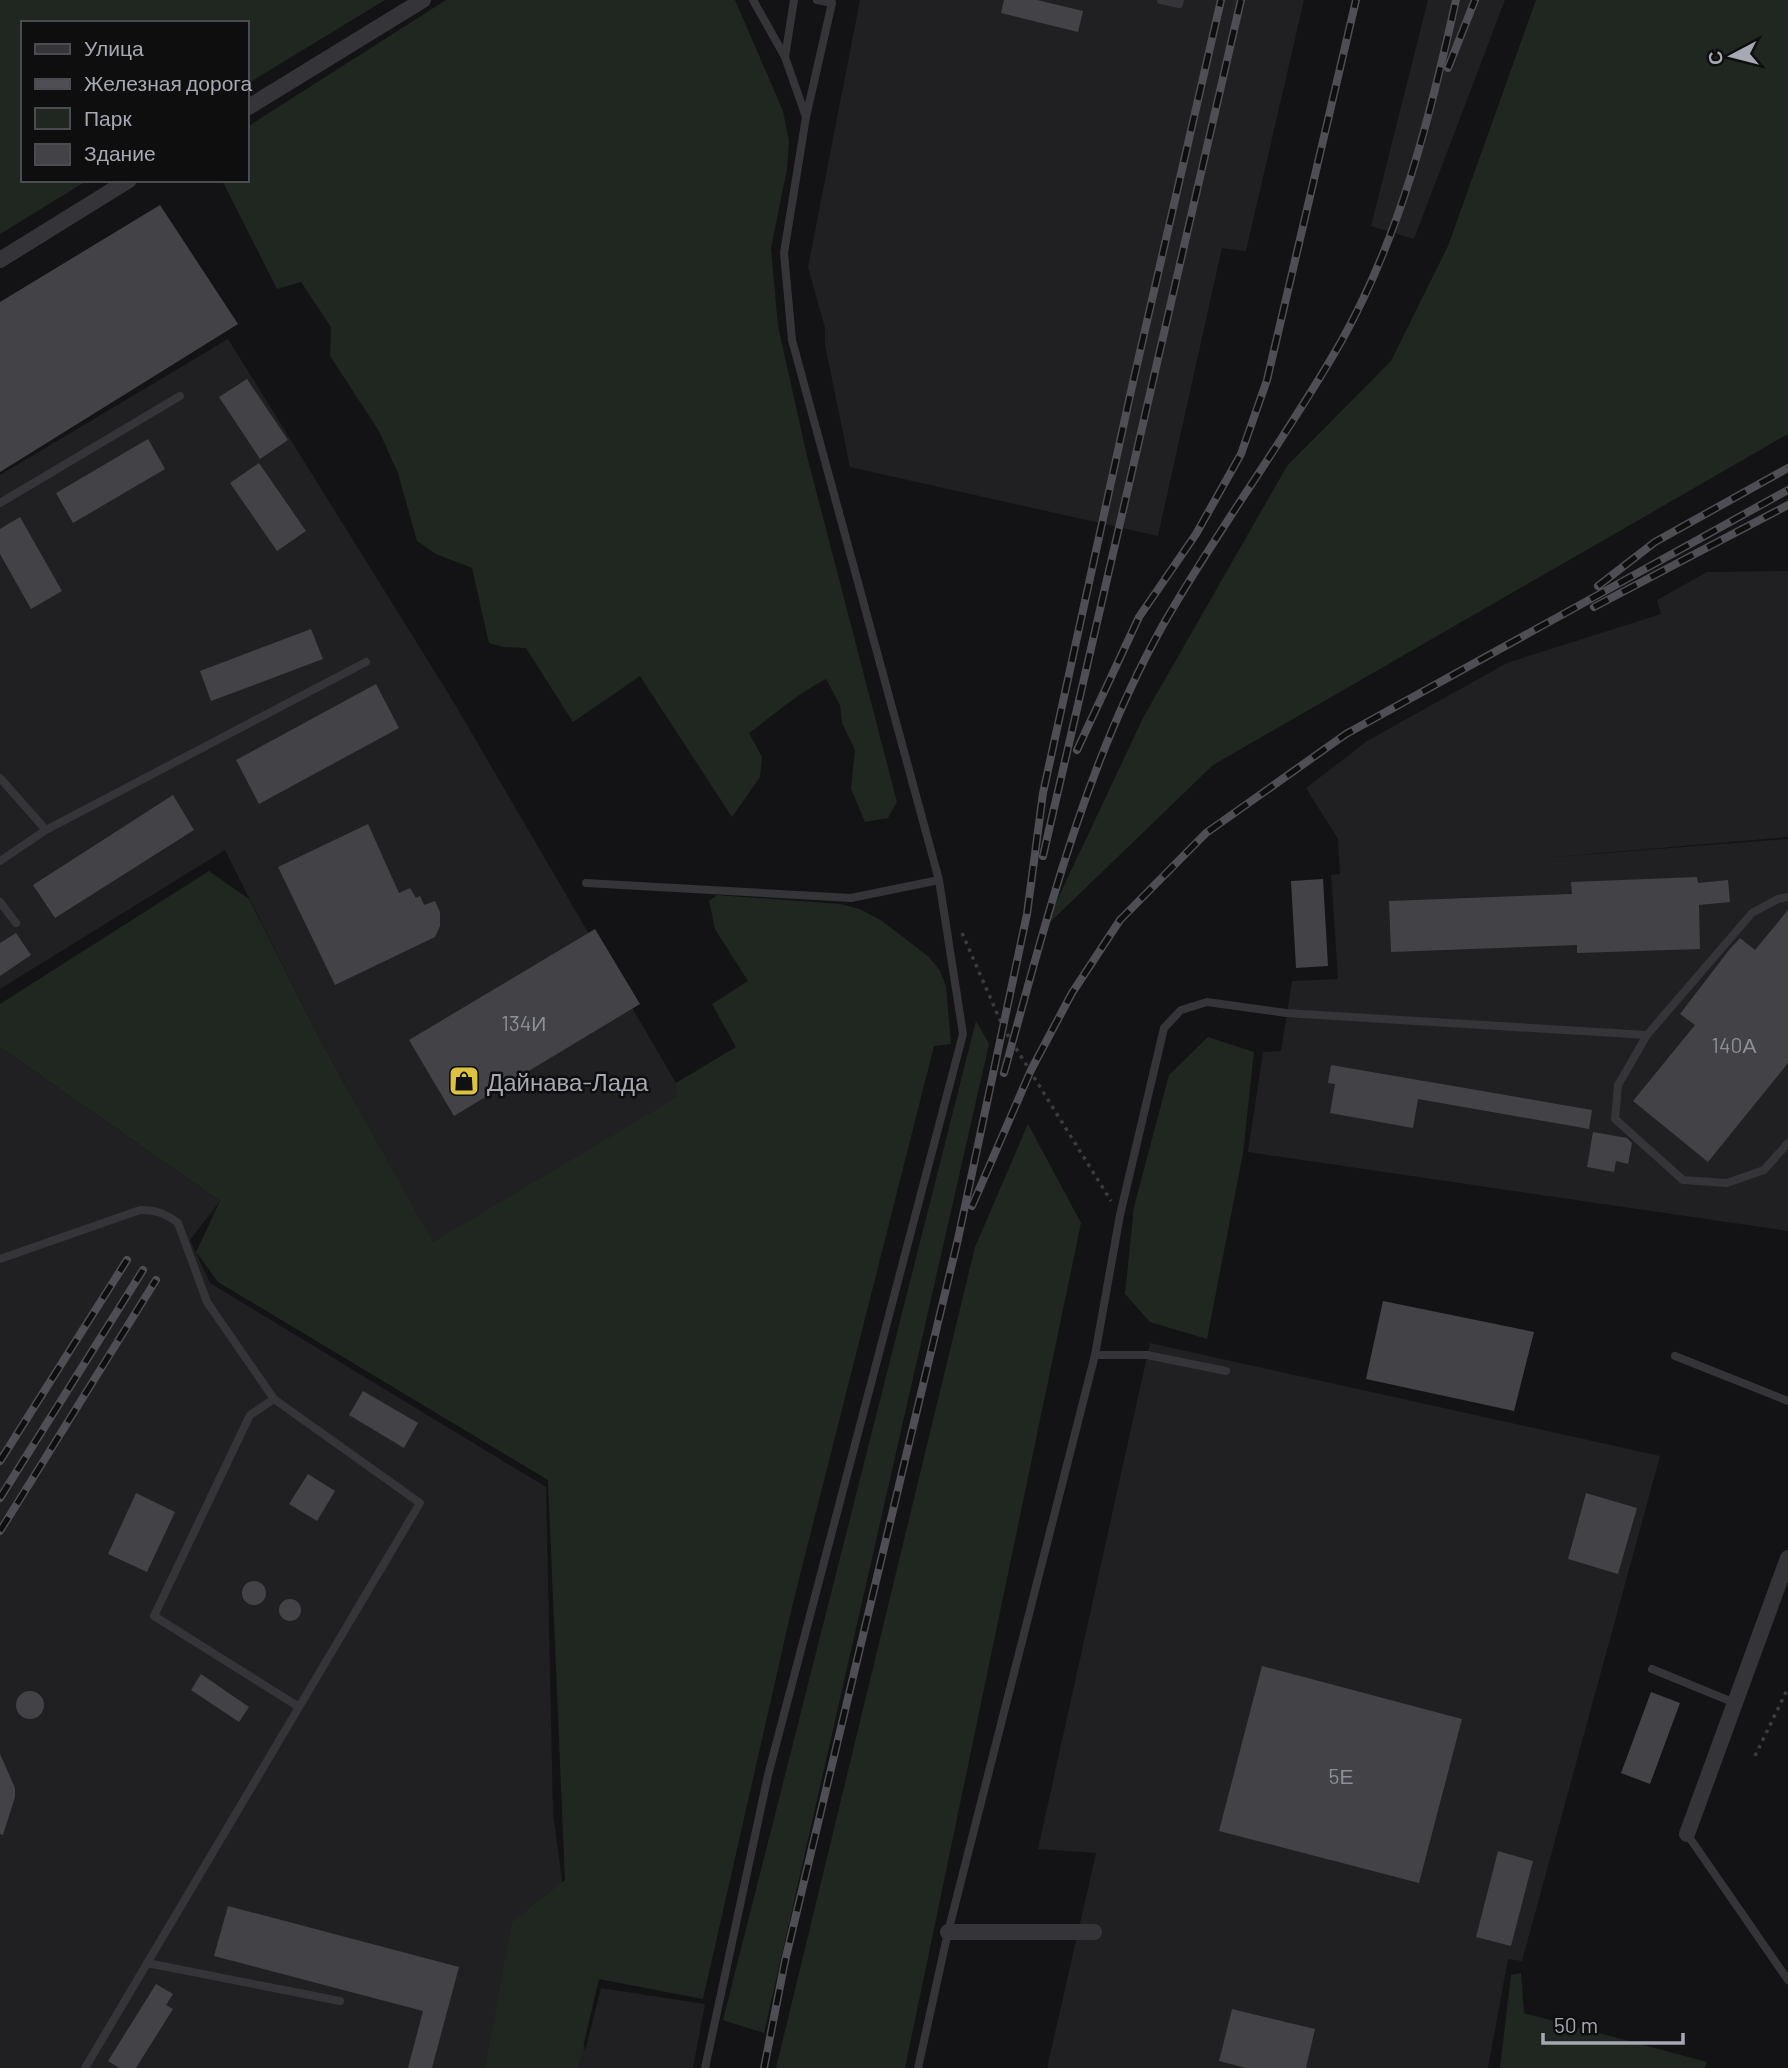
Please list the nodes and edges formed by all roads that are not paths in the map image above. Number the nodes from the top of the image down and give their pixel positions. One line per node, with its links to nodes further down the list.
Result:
1 (424, 0): 8 (street)
2 (753, 0): 7 (lane)
3 (794, 0): 7 (lane)
4 (817, 0): 9 (lane)
5 (1161, 0): 6 (lane)
6 (1180, 0)
7 (785, 57): 9 (lane)
8 (248, 107)
9 (806, 117): 18 (lane)
10 (126, 182): 11 (street)
11 (0, 260)
12 (180, 396): 13 (lane)
13 (0, 503)
14 (366, 662): 16 (lane)
15 (0, 778): 16 (lane)
16 (46, 830): 17 (lane)
17 (0, 861)
18 (939, 880): 19 (lane); 43 (lane)
19 (586, 883)
20 (1788, 897): 23 (lane)
21 (0, 902): 22 (lane)
22 (16, 923)
23 (1647, 1035): 24 (lane); 26 (lane)
24 (1788, 1143)
25 (0, 1259): 29 (lane)
26 (1095, 1355): 28 (lane); 38 (lane)
27 (1675, 1356): 30 (lane)
28 (1226, 1371)
29 (274, 1399): 35 (lane); 35 (lane)
30 (1788, 1401)
31 (1788, 1558): 32 (street)
32 (1784, 1579): 34 (street)
33 (1652, 1669): 34 (lane)
34 (1735, 1703): 36 (street)
35 (299, 1707): 39 (lane)
36 (1687, 1834): 40 (lane)
37 (1094, 1932): 38 (street)
38 (948, 1933): 44 (lane)
39 (148, 1963): 41 (lane); 42 (lane)
40 (1788, 1980)
41 (340, 2001)
42 (85, 2068)
43 (705, 2068)
44 (918, 2068)

